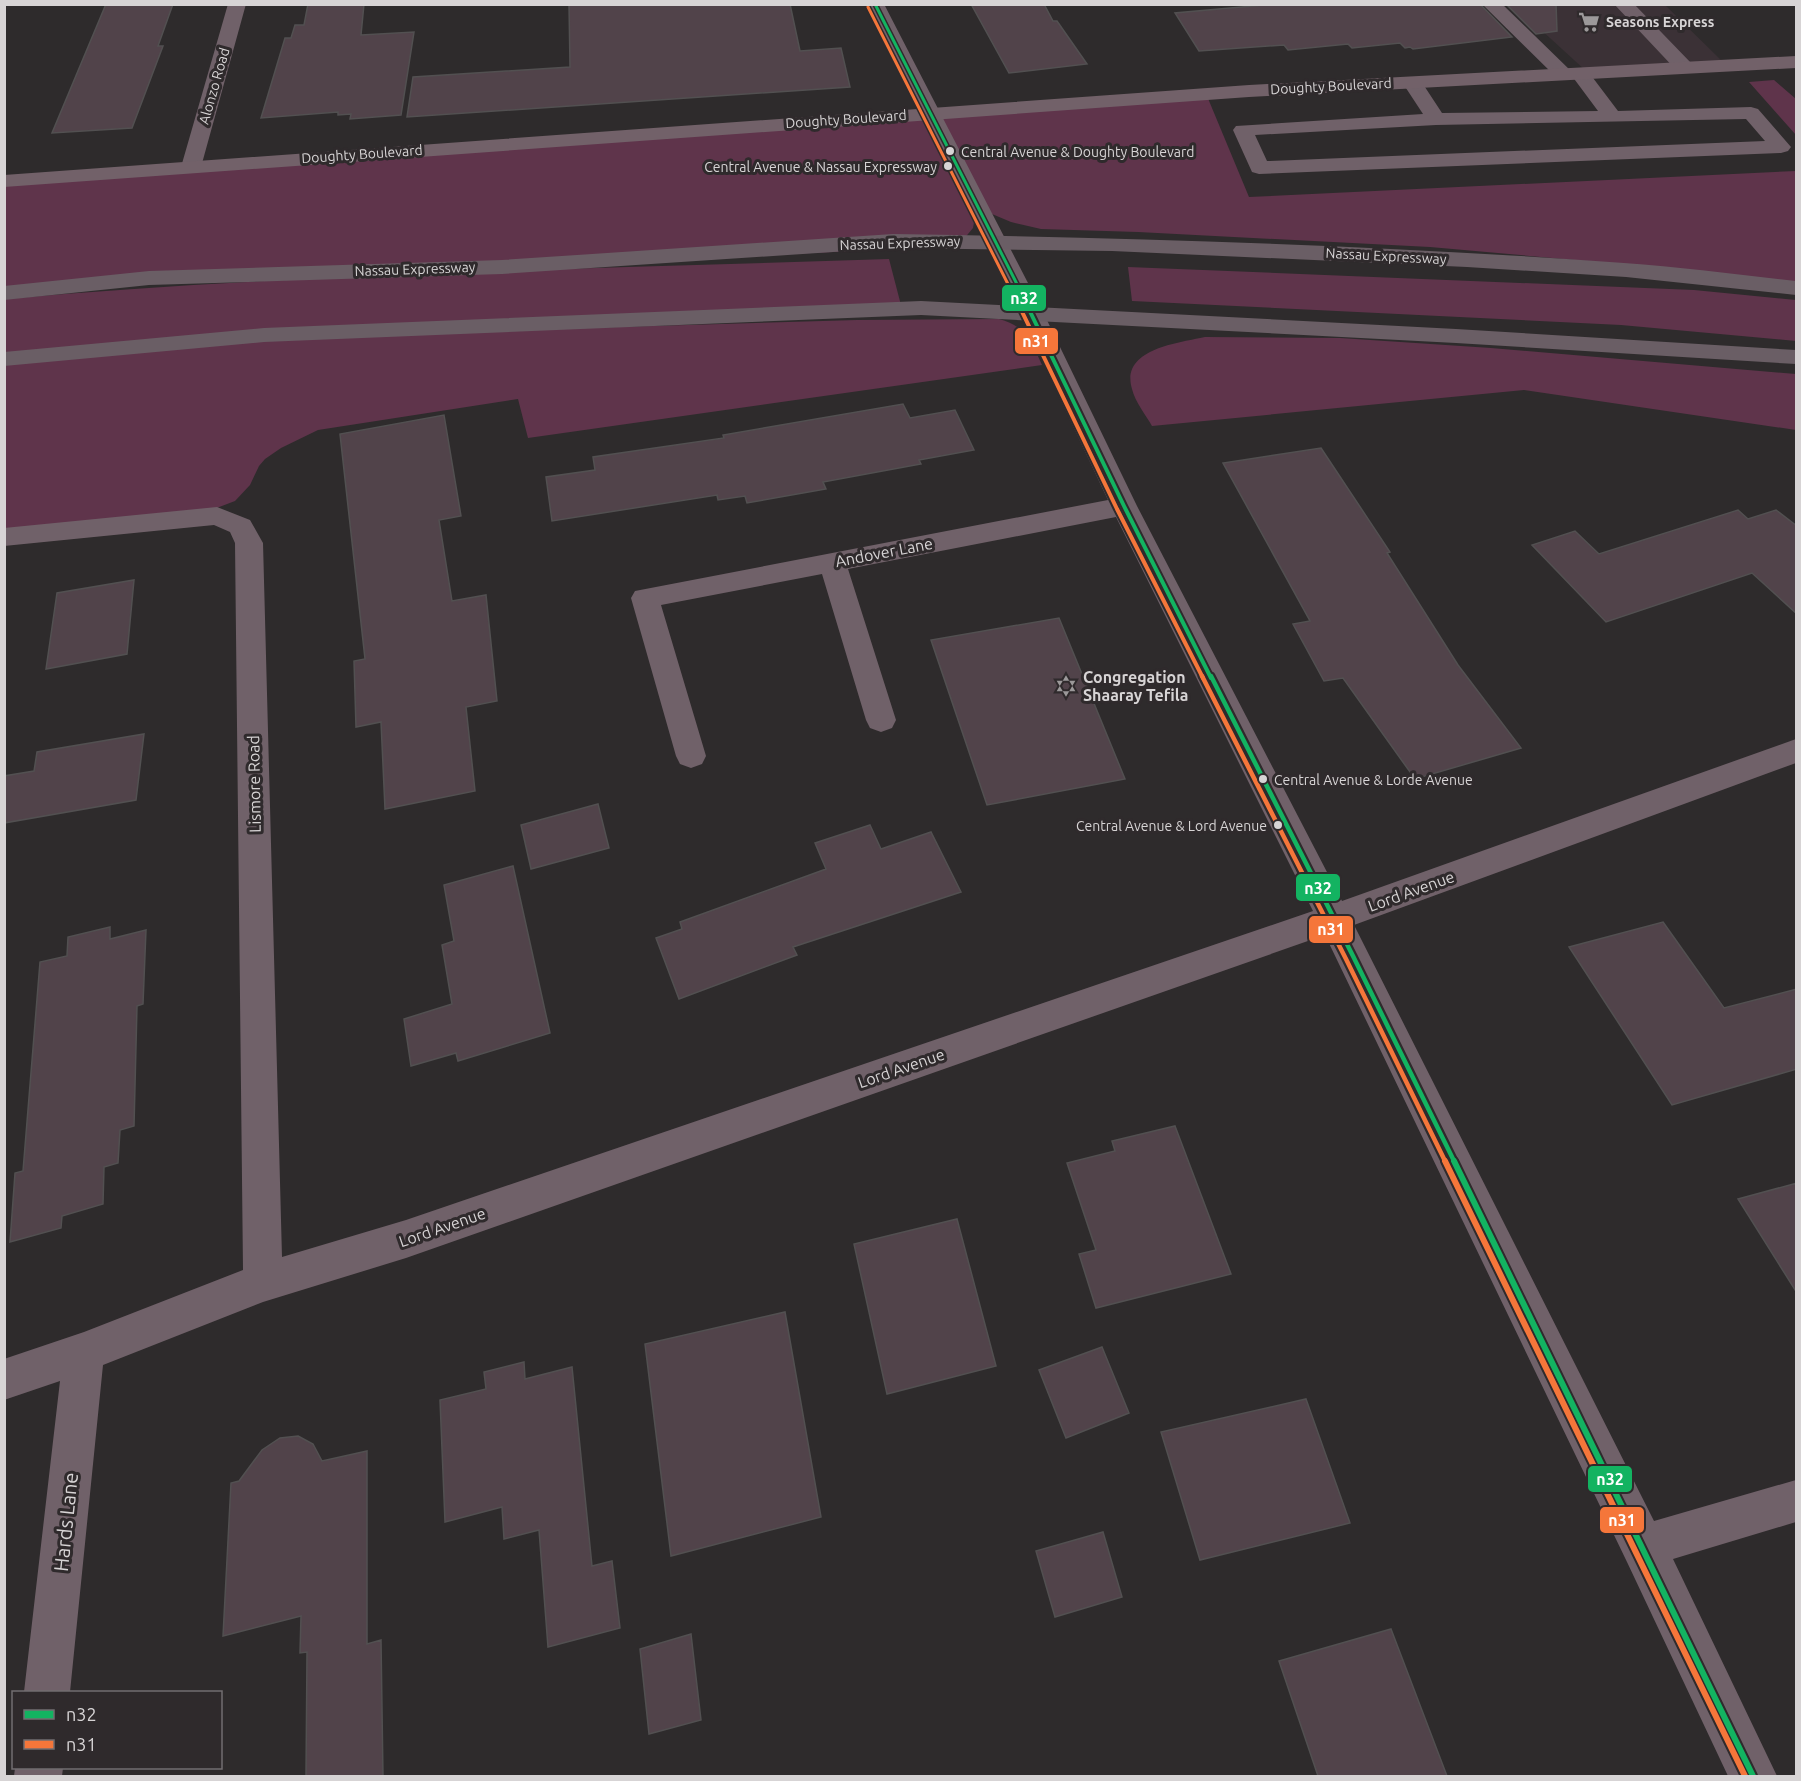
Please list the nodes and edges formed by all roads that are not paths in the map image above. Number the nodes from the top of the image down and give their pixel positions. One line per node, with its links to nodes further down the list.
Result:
1 (237, 4): 12 (street, Alonzo Road)
2 (875, 4): 9 (street)
3 (1491, 4): 7 (street)
4 (1623, 4): 6 (street)
5 (1797, 62): 6 (main road, Doughty Boulevard)
6 (1685, 68): 7 (main road, Doughty Boulevard)
7 (1572, 74): 8 (main road, Doughty Boulevard); 10 (street)
8 (1412, 82): 9 (main road, Doughty Boulevard); 11 (street)
9 (928, 113): 12 (main road, Doughty Boulevard); 14 (street)
10 (1612, 117): 11 (street); 11 (street)
11 (1436, 119)
12 (191, 167): 13 (main road, Doughty Boulevard)
13 (4, 181)
14 (995, 241): 15 (highway, Nassau Expressway); 16 (highway, Nassau Expressway); 17 (street)
15 (1797, 288)
16 (4, 293)
17 (1032, 314): 18 (highway); 19 (highway); 20 (street)
18 (1797, 357)
19 (4, 359)
20 (1124, 506): 22 (street, Andover Lane); 26 (street)
21 (4, 537): 27 (street, Lismore Road)
22 (832, 562): 23 (street); 25 (street, Andover Lane)
23 (881, 720)
24 (1797, 751): 26 (street, Lord Avenue)
25 (691, 756)
26 (1334, 918): 27 (street, Lord Avenue); 31 (street)
27 (263, 1282): 28 (street, Lord Avenue)
28 (84, 1352): 29 (street, Lord Avenue); 32 (street, Hards Lane)
29 (4, 1380)
30 (1797, 1501): 31 (street)
31 (1643, 1546): 33 (street)
32 (47, 1691)
33 (1753, 1776)

